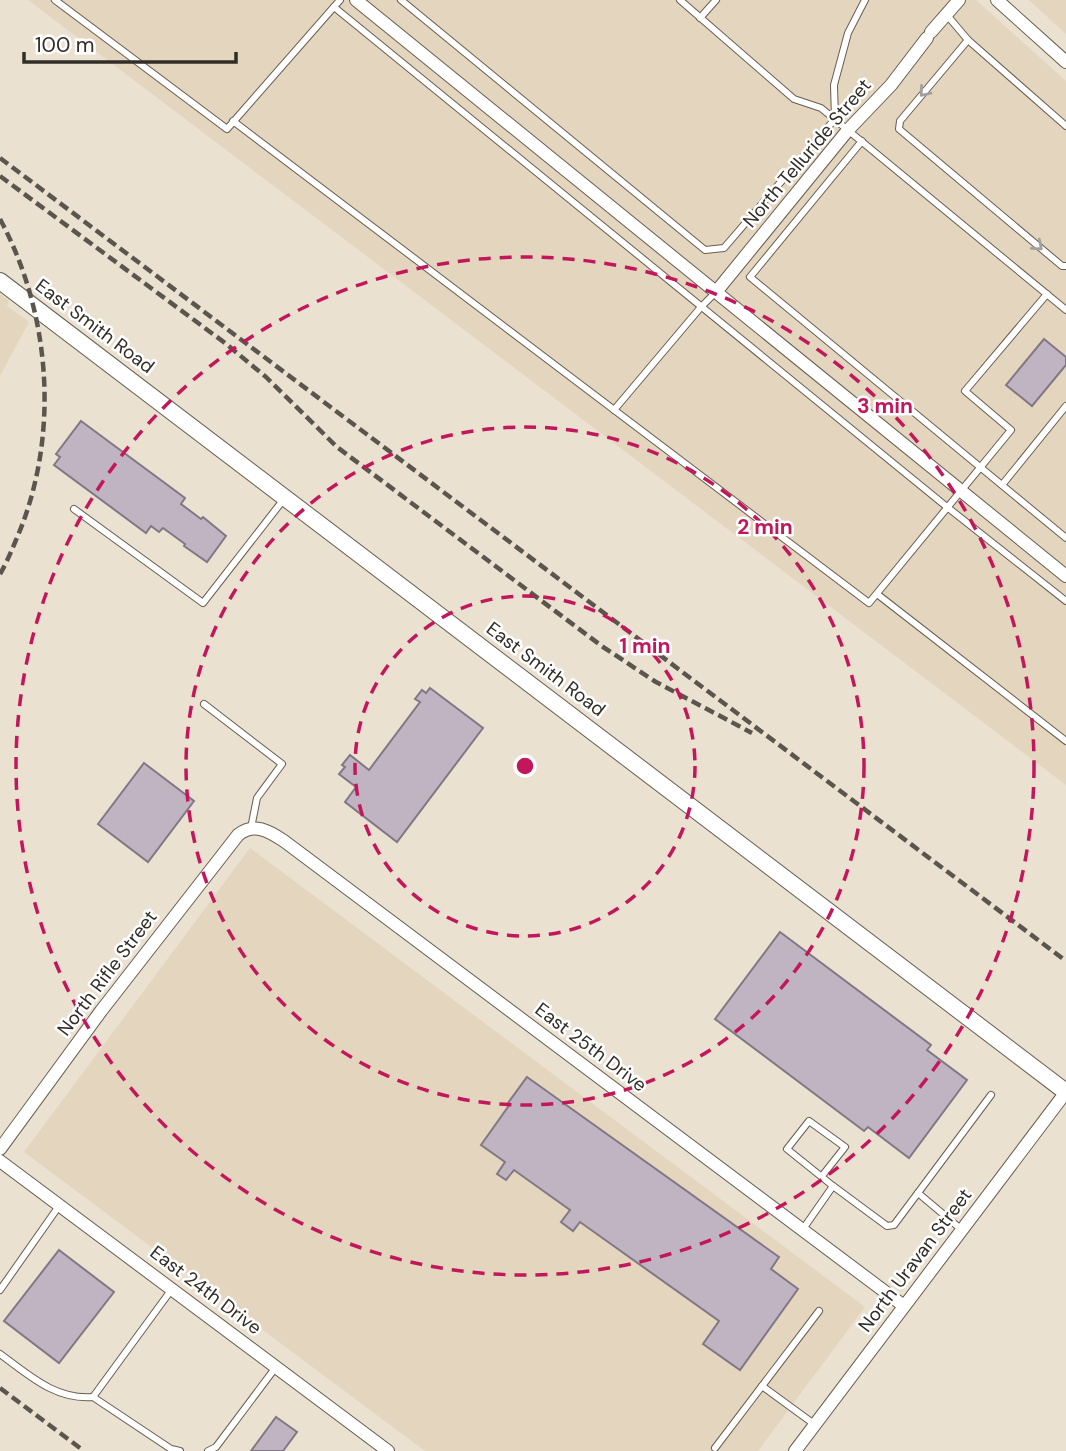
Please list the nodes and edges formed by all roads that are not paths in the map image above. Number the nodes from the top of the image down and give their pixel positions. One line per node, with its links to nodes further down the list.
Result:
1 (55, 0): 16 (lane)
2 (340, 0): 10 (lane)
3 (356, 0): 22 (street)
4 (401, 0): 15 (lane)
5 (680, 0): 12 (lane)
6 (716, 0): 12 (lane)
7 (865, 0): 15 (lane)
8 (959, 0): 11 (street, North Telluride Street)
9 (997, 0): 14 (street)
10 (334, 7): 16 (lane); 24 (lane)
11 (946, 14): 13 (lane); 18 (street, North Telluride Street)
12 (700, 18): 15 (lane)
13 (968, 40): 17 (lane); 20 (lane, one-way to 20)
14 (1066, 62)
15 (835, 119): 18 (lane)
16 (233, 121): 27 (lane)
17 (1066, 126)
18 (848, 130): 19 (lane); 22 (street, North Telluride Street)
19 (862, 141): 23 (lane); 28 (lane)
20 (1066, 266)
21 (0, 281): 31 (street, East Smith Road)
22 (716, 292): 24 (lane); 30 (street)
23 (1047, 295): 25 (lane); 28 (lane)
24 (701, 307): 27 (lane); 32 (lane)
25 (1066, 310)
26 (1066, 406): 29 (lane)
27 (614, 410): 36 (lane)
28 (980, 467): 29 (lane); 30 (lane)
29 (1002, 485): 34 (lane)
30 (961, 491): 32 (lane); 35 (street)
31 (285, 497): 33 (lane); 41 (street, East Smith Road)
32 (947, 507): 36 (lane); 37 (lane)
33 (74, 509)
34 (1066, 538)
35 (1066, 576)
36 (877, 594): 39 (lane)
37 (1066, 601)
38 (204, 705): 40 (lane)
39 (1066, 741)
40 (251, 828): 43 (street, North Rifle Street); 49 (street, East 25th Drive)
41 (1066, 1092): 50 (street, North Uravan Street)
42 (991, 1095): 47 (lane)
43 (0, 1149)
44 (0, 1161): 48 (street, East 24th Drive)
45 (822, 1176): 45 (lane); 46 (lane)
46 (833, 1186): 47 (lane); 49 (lane)
47 (918, 1193): 50 (lane)
48 (60, 1205): 51 (street, East 24th Drive); 52 (lane)
49 (803, 1230): 53 (street, East 25th Drive)
50 (962, 1230): 53 (street, North Uravan Street)
51 (172, 1289): 56 (street, East 24th Drive); 58 (lane)
52 (0, 1290)
53 (904, 1306): 59 (street, North Uravan Street)
54 (819, 1311): 57 (lane)
55 (0, 1354): 58 (lane)
56 (276, 1367): 62 (lane); 63 (street, East 24th Drive)
57 (762, 1385): 59 (lane); 60 (lane)
58 (93, 1397): 61 (lane)
59 (815, 1424): 64 (street, North Uravan Street)
60 (715, 1448)
61 (180, 1451)
62 (208, 1451)
63 (388, 1451)
64 (795, 1451)

